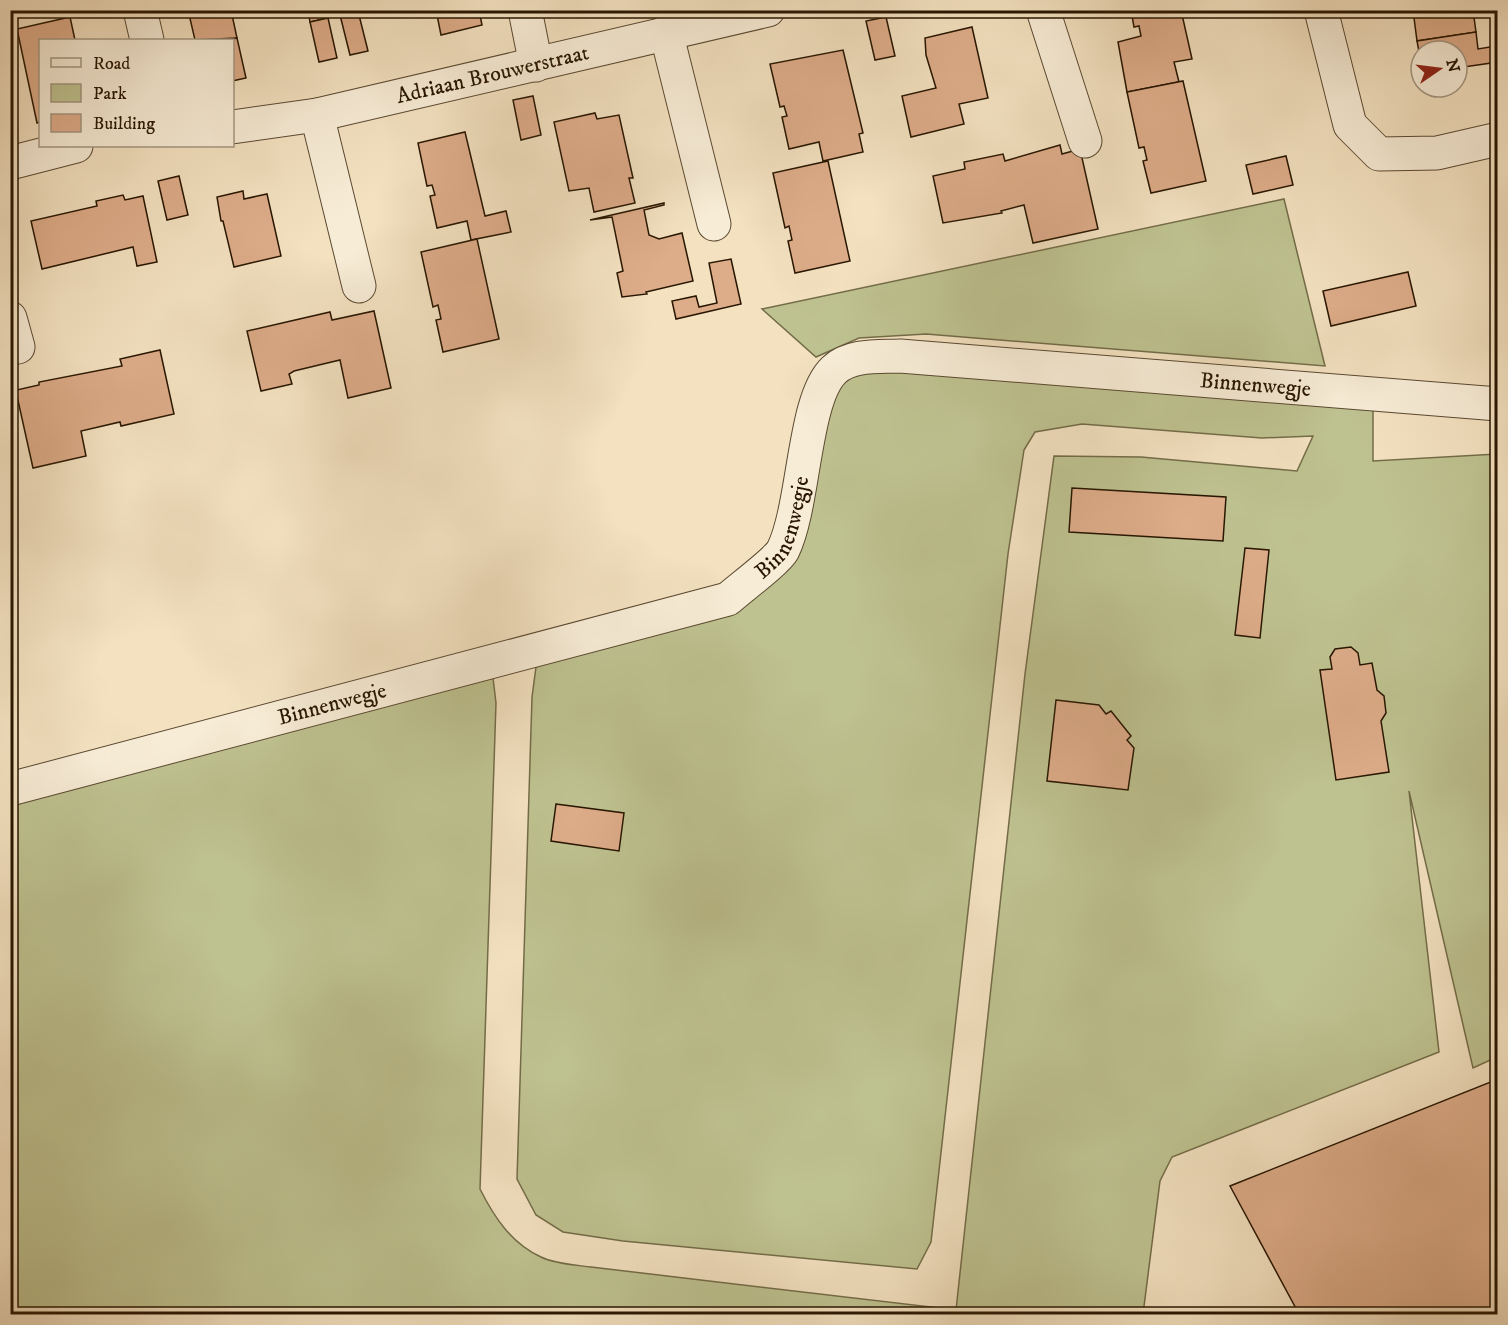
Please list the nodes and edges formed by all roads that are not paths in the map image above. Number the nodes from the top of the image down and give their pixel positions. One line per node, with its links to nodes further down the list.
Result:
1 (140, 10): 7 (street)
2 (525, 10): 8 (street)
3 (768, 10): 6 (street, Adriaan Brouwerstraat)
4 (1043, 10): 12 (street)
5 (1321, 10): 11 (street)
6 (666, 32): 8 (street, Adriaan Brouwerstraat); 15 (street)
7 (147, 39)
8 (537, 65): 9 (street, Adriaan Brouwerstraat)
9 (317, 115): 10 (street, Adriaan Brouwerstraat); 16 (street)
10 (234, 127)
11 (1497, 139)
12 (1085, 141)
13 (71, 147): 14 (street)
14 (10, 163)
15 (714, 224)
16 (359, 286)
17 (1497, 404): 18 (street, Binnenwegje)
18 (10, 789)

